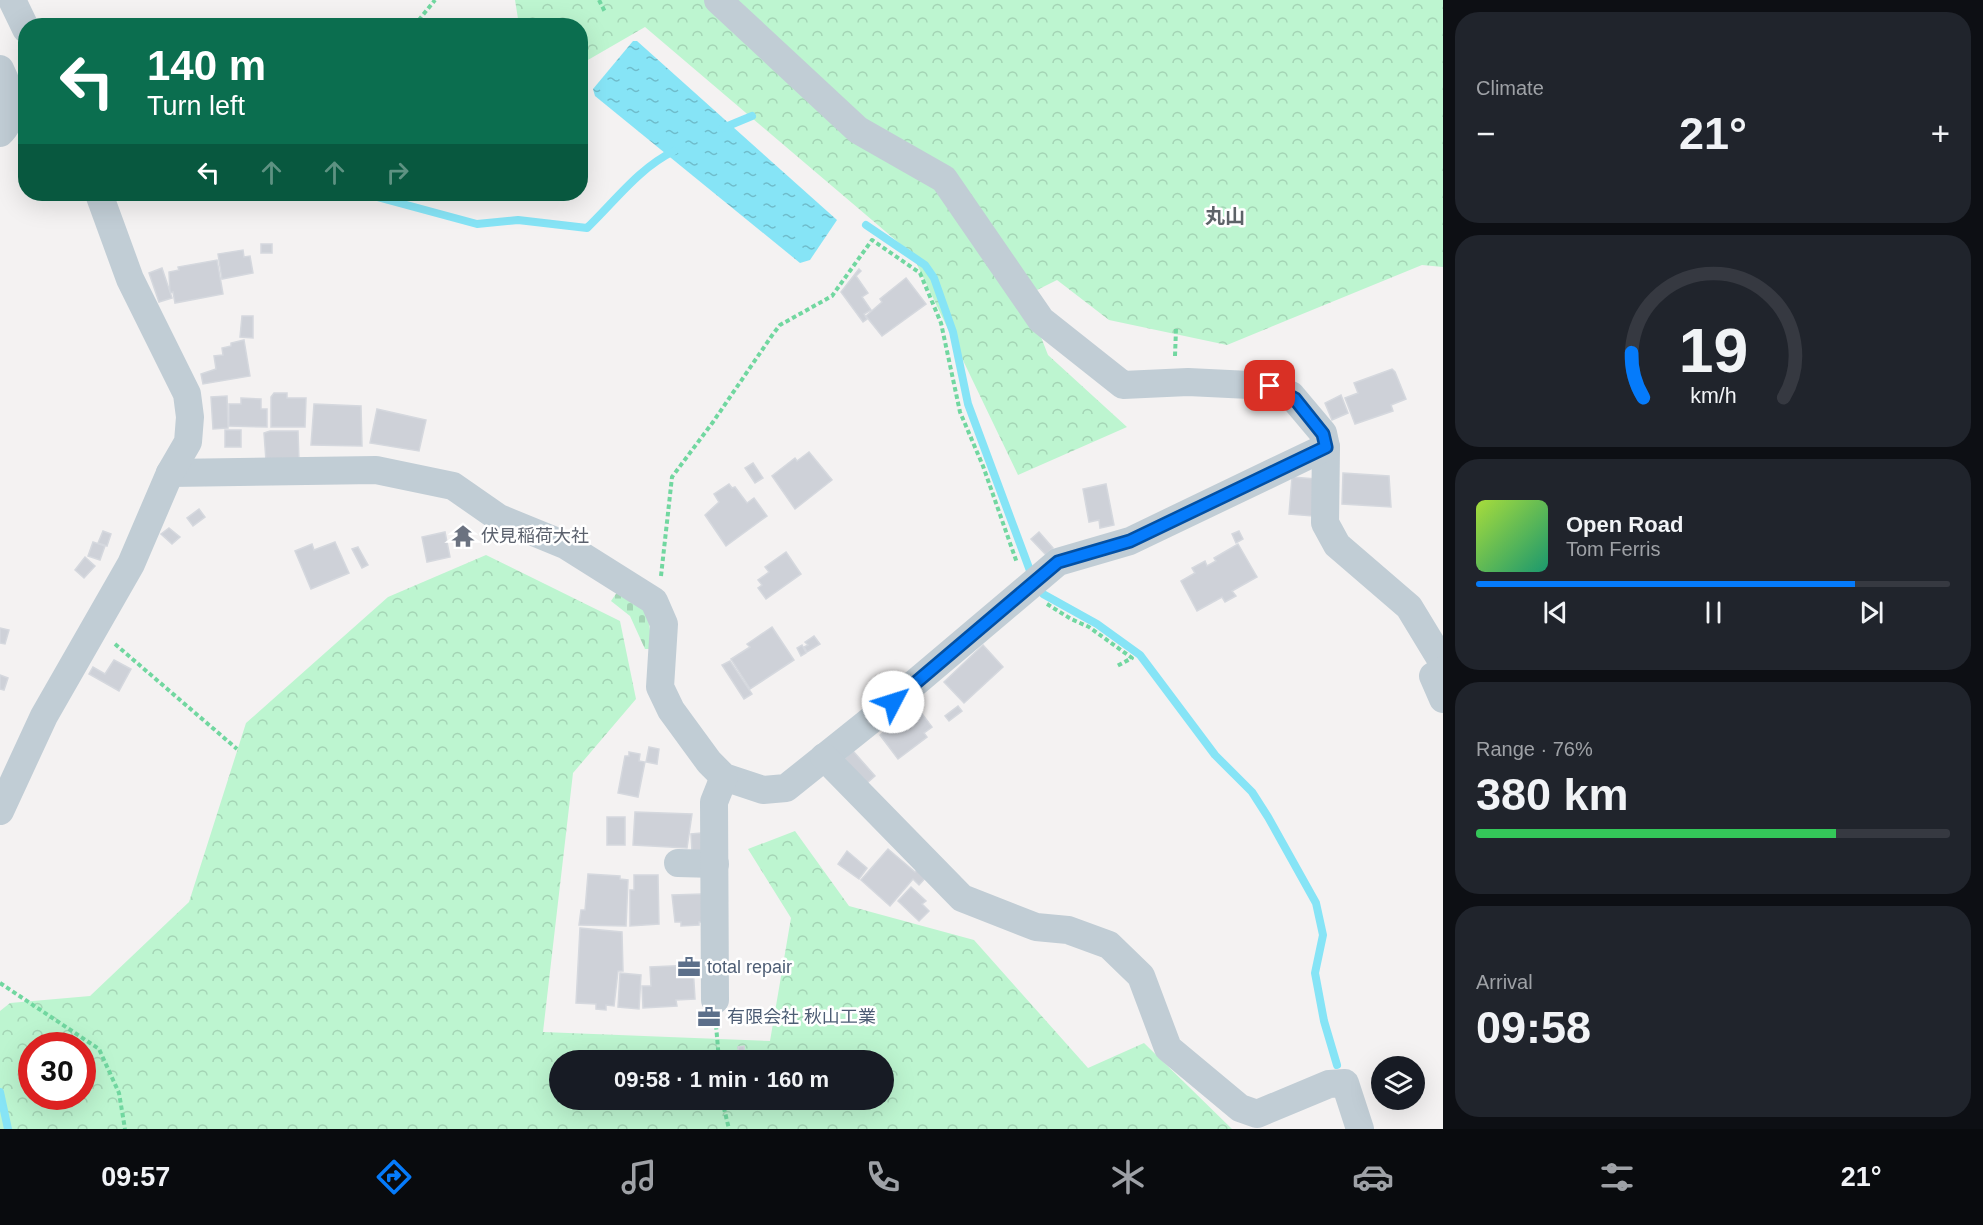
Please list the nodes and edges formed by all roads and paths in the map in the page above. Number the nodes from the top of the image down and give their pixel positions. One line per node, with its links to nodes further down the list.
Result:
1 (435, 0): 5 (path)
2 (599, 0): 4 (path)
3 (718, 0): 9 (street)
4 (605, 12)
5 (420, 18)
6 (0, 69): 7 (street)
7 (0, 133)
8 (102, 201): 10 (street)
9 (1326, 447): 12 (street); 14 (street)
10 (170, 473): 13 (street); 15 (street)
11 (1409, 579): 14 (street)
12 (1027, 588): 13 (path); 17 (path); 21 (street)
13 (654, 602): 22 (street)
14 (1418, 622): 16 (street)
15 (95, 627): 20 (path); 23 (street)
16 (1443, 663)
17 (1117, 666)
18 (1443, 670): 19 (street)
19 (1443, 699)
20 (237, 749)
21 (824, 757): 22 (street); 26 (street)
22 (724, 777): 25 (street)
23 (0, 811)
24 (678, 863): 25 (street)
25 (715, 864): 29 (street)
26 (1064, 929): 27 (street); 34 (street)
27 (1098, 931)
28 (0, 983): 32 (path)
29 (715, 1000): 30 (path)
30 (718, 1050)
31 (724, 1110): 33 (path)
32 (125, 1129)
33 (729, 1129)
34 (1360, 1129)

